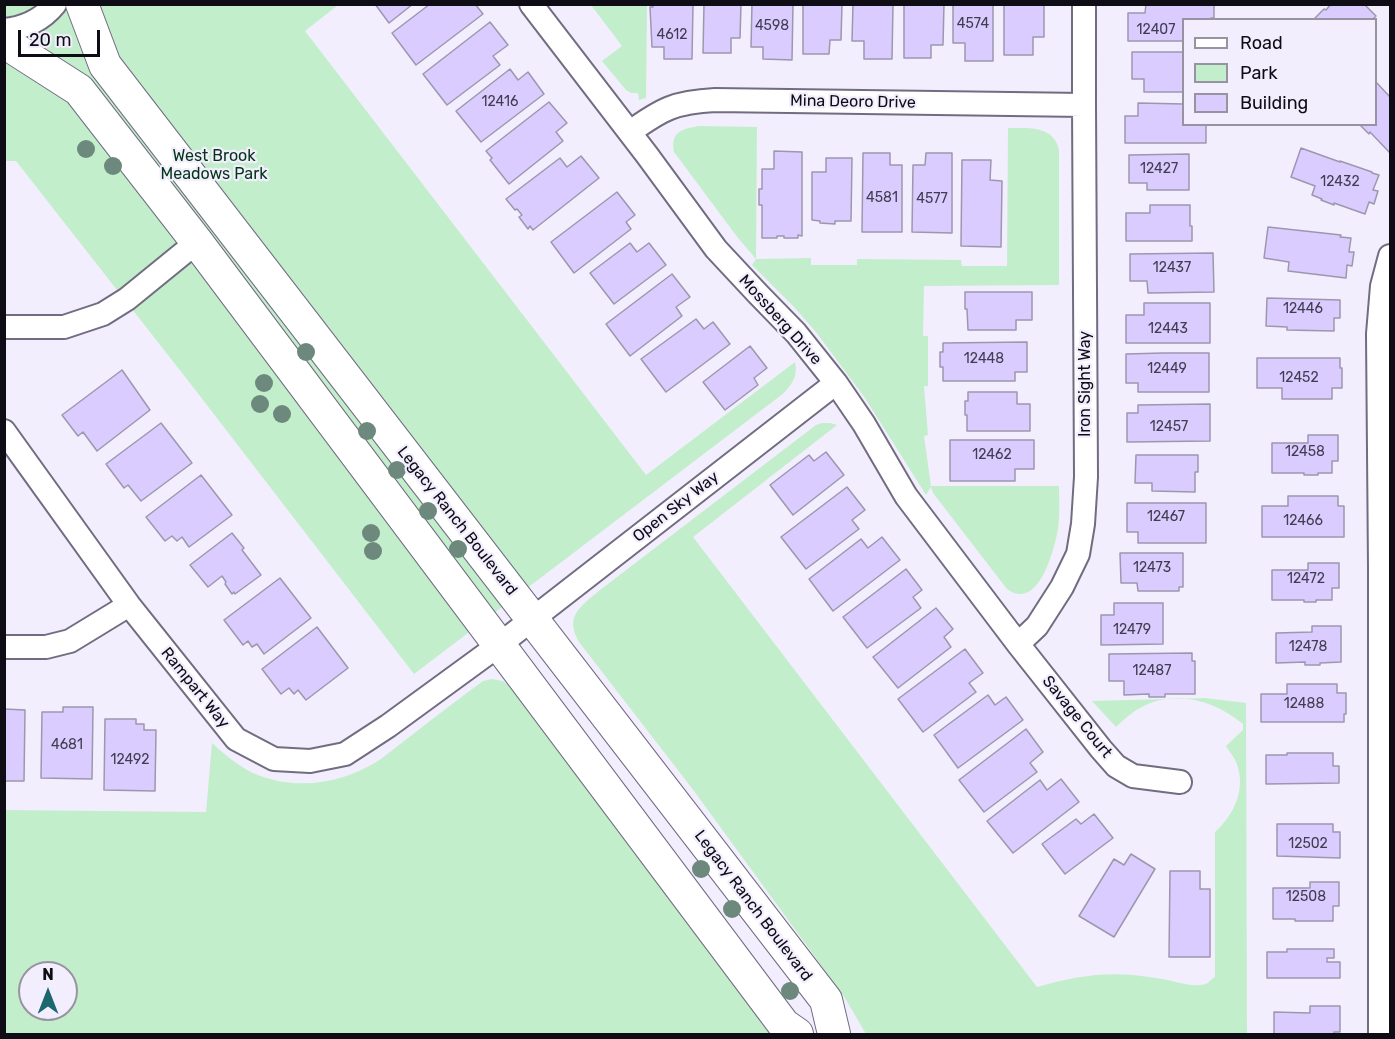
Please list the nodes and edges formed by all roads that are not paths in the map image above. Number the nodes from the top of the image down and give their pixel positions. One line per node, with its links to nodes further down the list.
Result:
1 (55, 4): 5 (street)
2 (82, 4): 15 (street, Legacy Ranch Boulevard)
3 (531, 4): 8 (street, Mossberg Drive)
4 (1084, 4): 7 (street, Iron Sight Way)
5 (4, 30)
6 (4, 42): 9 (street, Legacy Ranch Boulevard)
7 (1084, 105): 8 (street, Mina Deoro Drive); 16 (street, Iron Sight Way)
8 (630, 132): 12 (street, Mossberg Drive)
9 (197, 242): 11 (street); 15 (street, Legacy Ranch Boulevard)
10 (1390, 256): 18 (street)
11 (4, 327)
12 (836, 383): 15 (street, Open Sky Way); 16 (street, Mossberg Drive)
13 (4, 431): 14 (street, Rampart Way)
14 (129, 605): 15 (street, Rampart Way); 17 (street)
15 (516, 632): 20 (street, Legacy Ranch Boulevard); 21 (street, Legacy Ranch Boulevard)
16 (1018, 644): 19 (street, Savage Court)
17 (4, 647)
18 (1385, 775): 22 (street)
19 (1180, 782)
20 (797, 1035)
21 (834, 1035)
22 (1380, 1035)

